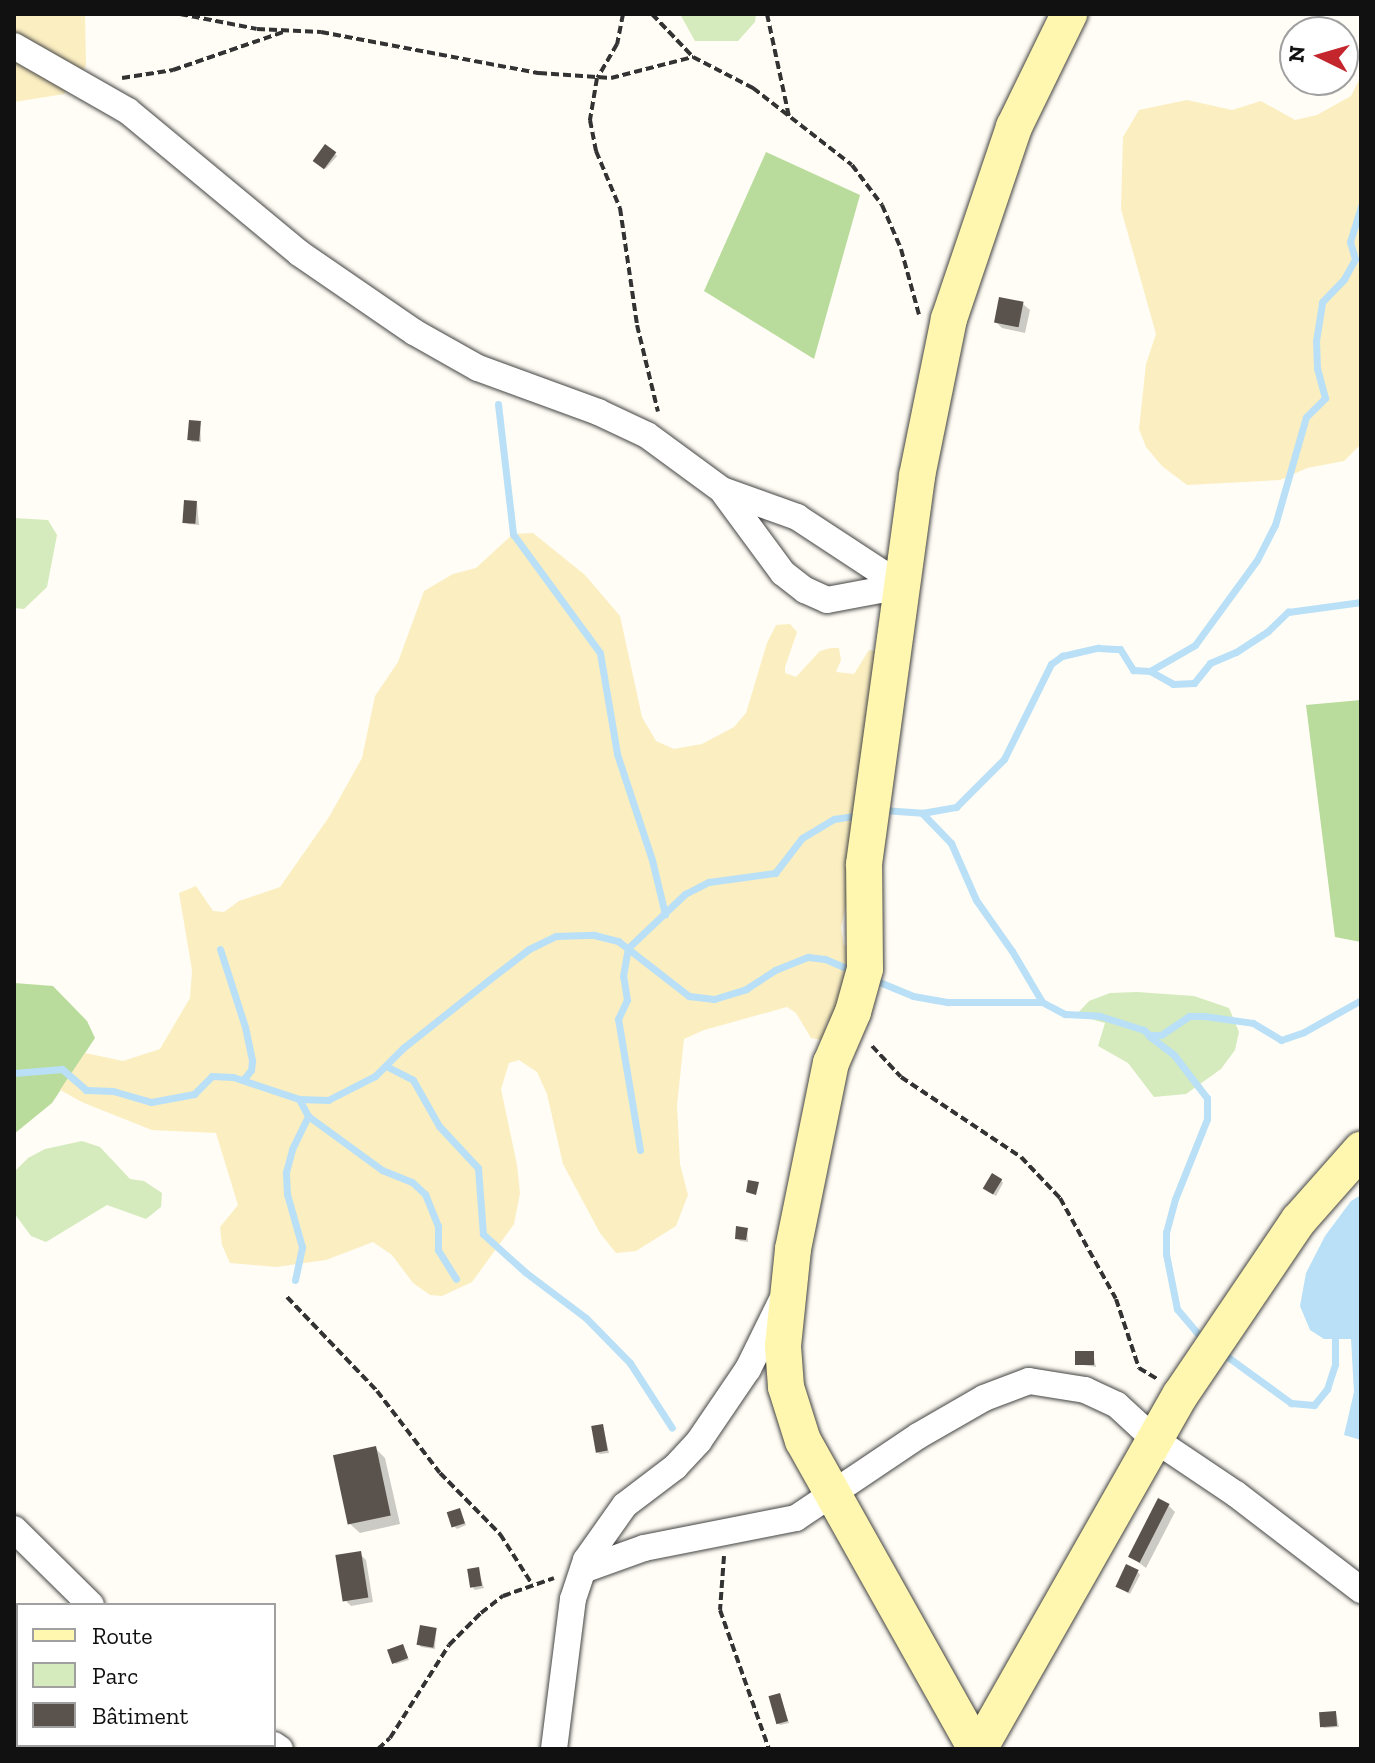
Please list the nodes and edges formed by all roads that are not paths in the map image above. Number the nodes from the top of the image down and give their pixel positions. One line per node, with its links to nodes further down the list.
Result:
1 (1069, 14): 4 (street)
2 (14, 46): 3 (street)
3 (722, 490): 4 (street); 4 (street)
4 (902, 586): 6 (street)
5 (1361, 1150): 7 (street)
6 (790, 1283): 8 (street); 10 (street)
7 (1154, 1439): 8 (street); 11 (street); 14 (street)
8 (833, 1497): 10 (street); 14 (street)
9 (14, 1529): 12 (street)
10 (583, 1570): 13 (street)
11 (1361, 1590)
12 (89, 1603)
13 (554, 1749)
14 (978, 1749)

